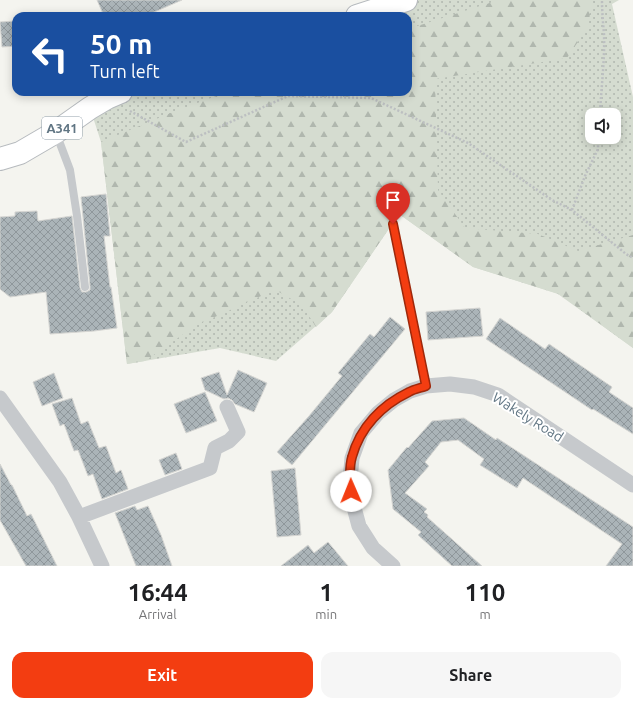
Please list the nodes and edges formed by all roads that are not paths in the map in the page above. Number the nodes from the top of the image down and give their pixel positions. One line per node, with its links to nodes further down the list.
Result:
1 (406, 0): 2 (main road)
2 (369, 12)
3 (112, 96): 4 (main road, A341)
4 (56, 132): 5 (main road, A341); 7 (lane)
5 (0, 159)
6 (393, 224): 8 (lane)
7 (85, 287)
8 (426, 386): 11 (street, Wakely Road); 14 (street, Wakely Road)
9 (0, 398): 12 (street)
10 (227, 407): 12 (street)
11 (633, 485)
12 (79, 517): 13 (street)
13 (102, 566)
14 (393, 566)

